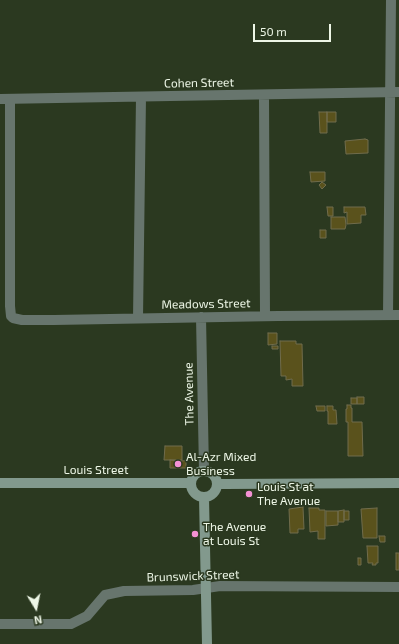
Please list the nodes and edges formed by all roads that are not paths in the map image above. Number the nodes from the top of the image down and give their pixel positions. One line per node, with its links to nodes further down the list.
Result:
1 (391, 0): 2 (street)
2 (394, 92): 3 (street, Cohen Street); 7 (street)
3 (264, 95): 4 (street, Cohen Street); 9 (street)
4 (141, 96): 5 (street, Cohen Street); 11 (street)
5 (5, 99): 6 (street)
6 (5, 273): 11 (street, Meadows Street)
7 (388, 315): 8 (street, Meadows Street); 9 (street, Meadows Street)
8 (399, 315)
9 (265, 316): 10 (street, Meadows Street)
10 (201, 317): 11 (street, Meadows Street); 12 (street, The Avenue)
11 (138, 318)
12 (204, 471): 14 (street); 16 (street)
13 (0, 483): 14 (street, Louis Street)
14 (191, 483): 17 (street)
15 (399, 483): 16 (street)
16 (217, 484): 17 (street)
17 (204, 496): 19 (street)
18 (399, 587): 19 (street, Brunswick Street)
19 (206, 588): 20 (street, Brunswick Street); 21 (street)
20 (0, 624)
21 (207, 644)

